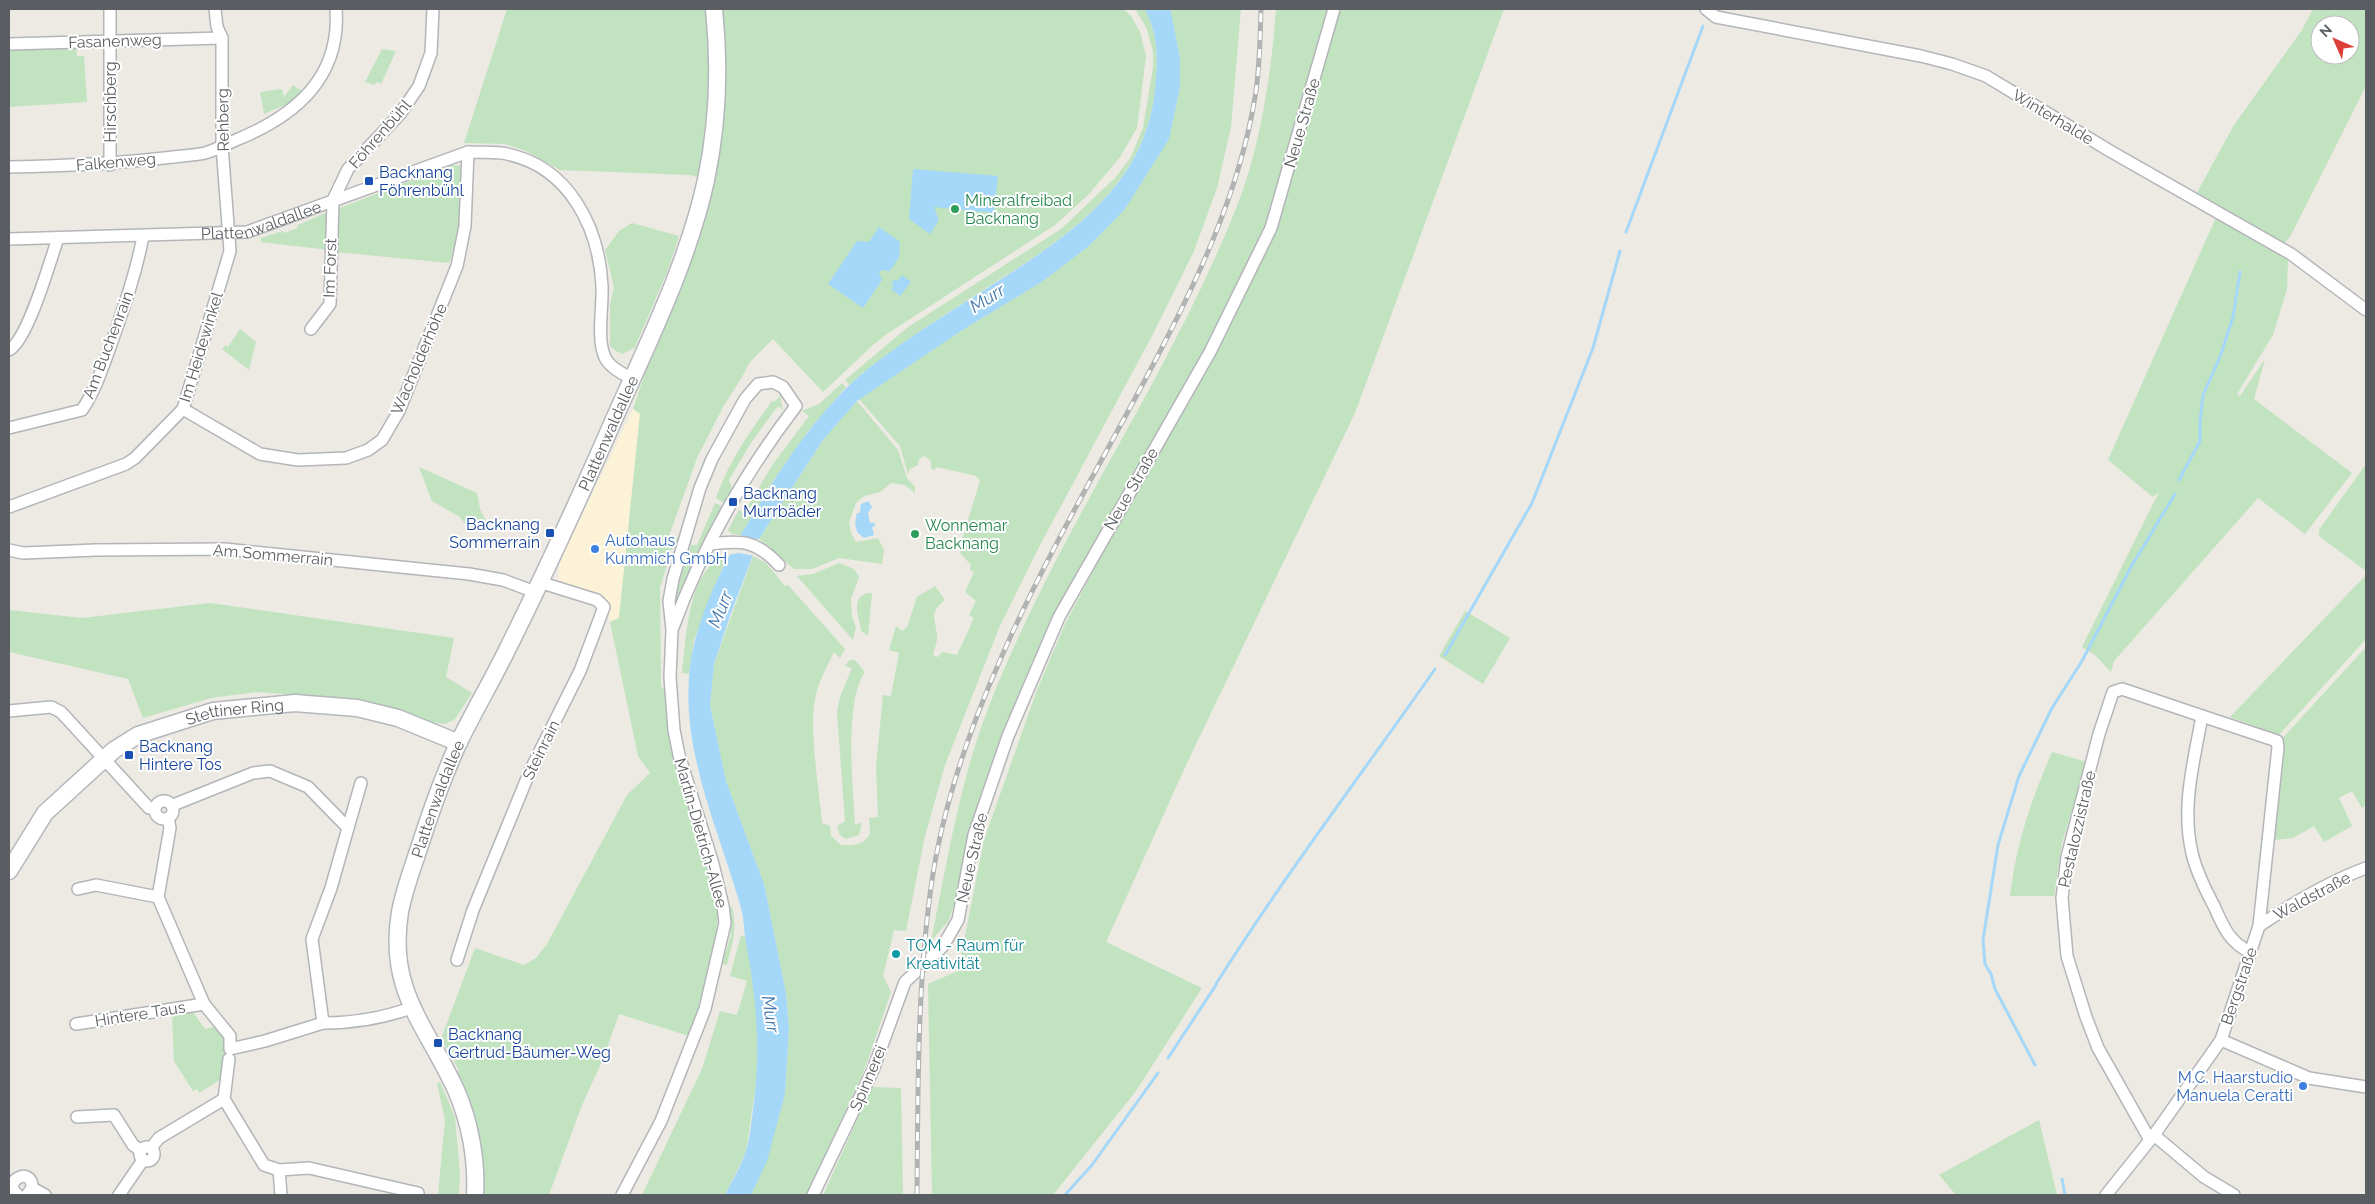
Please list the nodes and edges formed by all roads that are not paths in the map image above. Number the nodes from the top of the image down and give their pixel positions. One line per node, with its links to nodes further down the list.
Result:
1 (110, 9): 9 (street, Hirschberg)
2 (215, 9): 8 (street, Rehberg)
3 (336, 9): 11 (street, Falkenweg)
4 (433, 9): 15 (street, Föhrenbühl)
5 (714, 9): 23 (street)
6 (1334, 9): 48 (street, Neue Straße)
7 (1706, 9): 20 (street, Winterhalde)
8 (222, 38): 9 (street, Fasanenweg); 11 (street, Rehberg)
9 (110, 41): 10 (street, Fasanenweg); 13 (street, Hirschberg)
10 (9, 44)
11 (222, 146): 13 (street, Falkenweg); 16 (street, Rehberg)
12 (468, 152): 15 (street, Plattenwaldallee); 23 (street, Plattenwaldallee); 24 (street, Wacholderhöhe)
13 (110, 165): 14 (street, Falkenweg)
14 (9, 167)
15 (333, 200): 16 (street, Plattenwaldallee); 21 (street, Im Forst)
16 (228, 233): 17 (street, Plattenwaldallee); 24 (street, Im Heidewinkel)
17 (143, 236): 18 (street, Plattenwaldallee); 25 (street, Am Buchenrain)
18 (58, 238): 19 (street, Plattenwaldallee); 22 (street)
19 (9, 239)
20 (2366, 310)
21 (311, 329)
22 (12, 348)
23 (632, 379): 30 (street, Plattenwaldallee)
24 (183, 409): 26 (street, Im Heidewinkel)
25 (9, 428)
26 (9, 507)
27 (710, 544): 29 (street); 31 (street, Martin-Dietrich-Allee); 31 (street, Martin-Dietrich-Allee)
28 (9, 550): 30 (street, Am Sommerrain)
29 (779, 565)
30 (537, 587): 34 (street, Plattenwaldallee); 47 (street, Steinrain)
31 (672, 630): 69 (street, Martin-Dietrich-Allee)
32 (9, 711): 35 (street)
33 (2202, 716): 45 (street, Bergstraße); 46 (street); 58 (street, Pestalozzistraße)
34 (459, 743): 35 (street, Stettiner Ring); 50 (street, Plattenwaldallee)
35 (104, 759): 38 (street); 42 (street, Stettiner Ring)
36 (361, 783): 40 (street)
37 (173, 805): 38 (street); 39 (street); 40 (street)
38 (155, 808): 39 (street)
39 (168, 818): 44 (street)
40 (348, 828): 51 (street)
41 (2366, 868): 45 (street, Waldstraße)
42 (9, 871)
43 (78, 889): 44 (street)
44 (158, 897): 49 (street)
45 (2259, 926): 46 (street, Bergstraße)
46 (2250, 952): 53 (street, Bergstraße)
47 (457, 960)
48 (924, 963): 70 (street, Spinnerei)
49 (204, 1004): 51 (street); 52 (street, Hintere Taus)
50 (411, 1008): 51 (street); 68 (street, Plattenwaldallee)
51 (323, 1023)
52 (76, 1024)
53 (2221, 1040): 55 (street); 58 (street, Bergstraße)
54 (229, 1059): 56 (street)
55 (2366, 1087)
56 (224, 1099): 59 (street); 60 (street)
57 (77, 1116): 59 (street)
58 (2152, 1138): 71 (street, Bergstraße); 72 (street)
59 (145, 1153): 66 (street)
60 (280, 1170): 63 (street); 67 (street)
61 (11, 1180): 62 (street); 64 (street)
62 (30, 1192): 65 (street)
63 (418, 1193)
64 (18, 1195)
65 (44, 1195)
66 (118, 1195)
67 (281, 1195)
68 (475, 1195)
69 (622, 1195)
70 (813, 1195)
71 (2106, 1195)
72 (2234, 1195)

